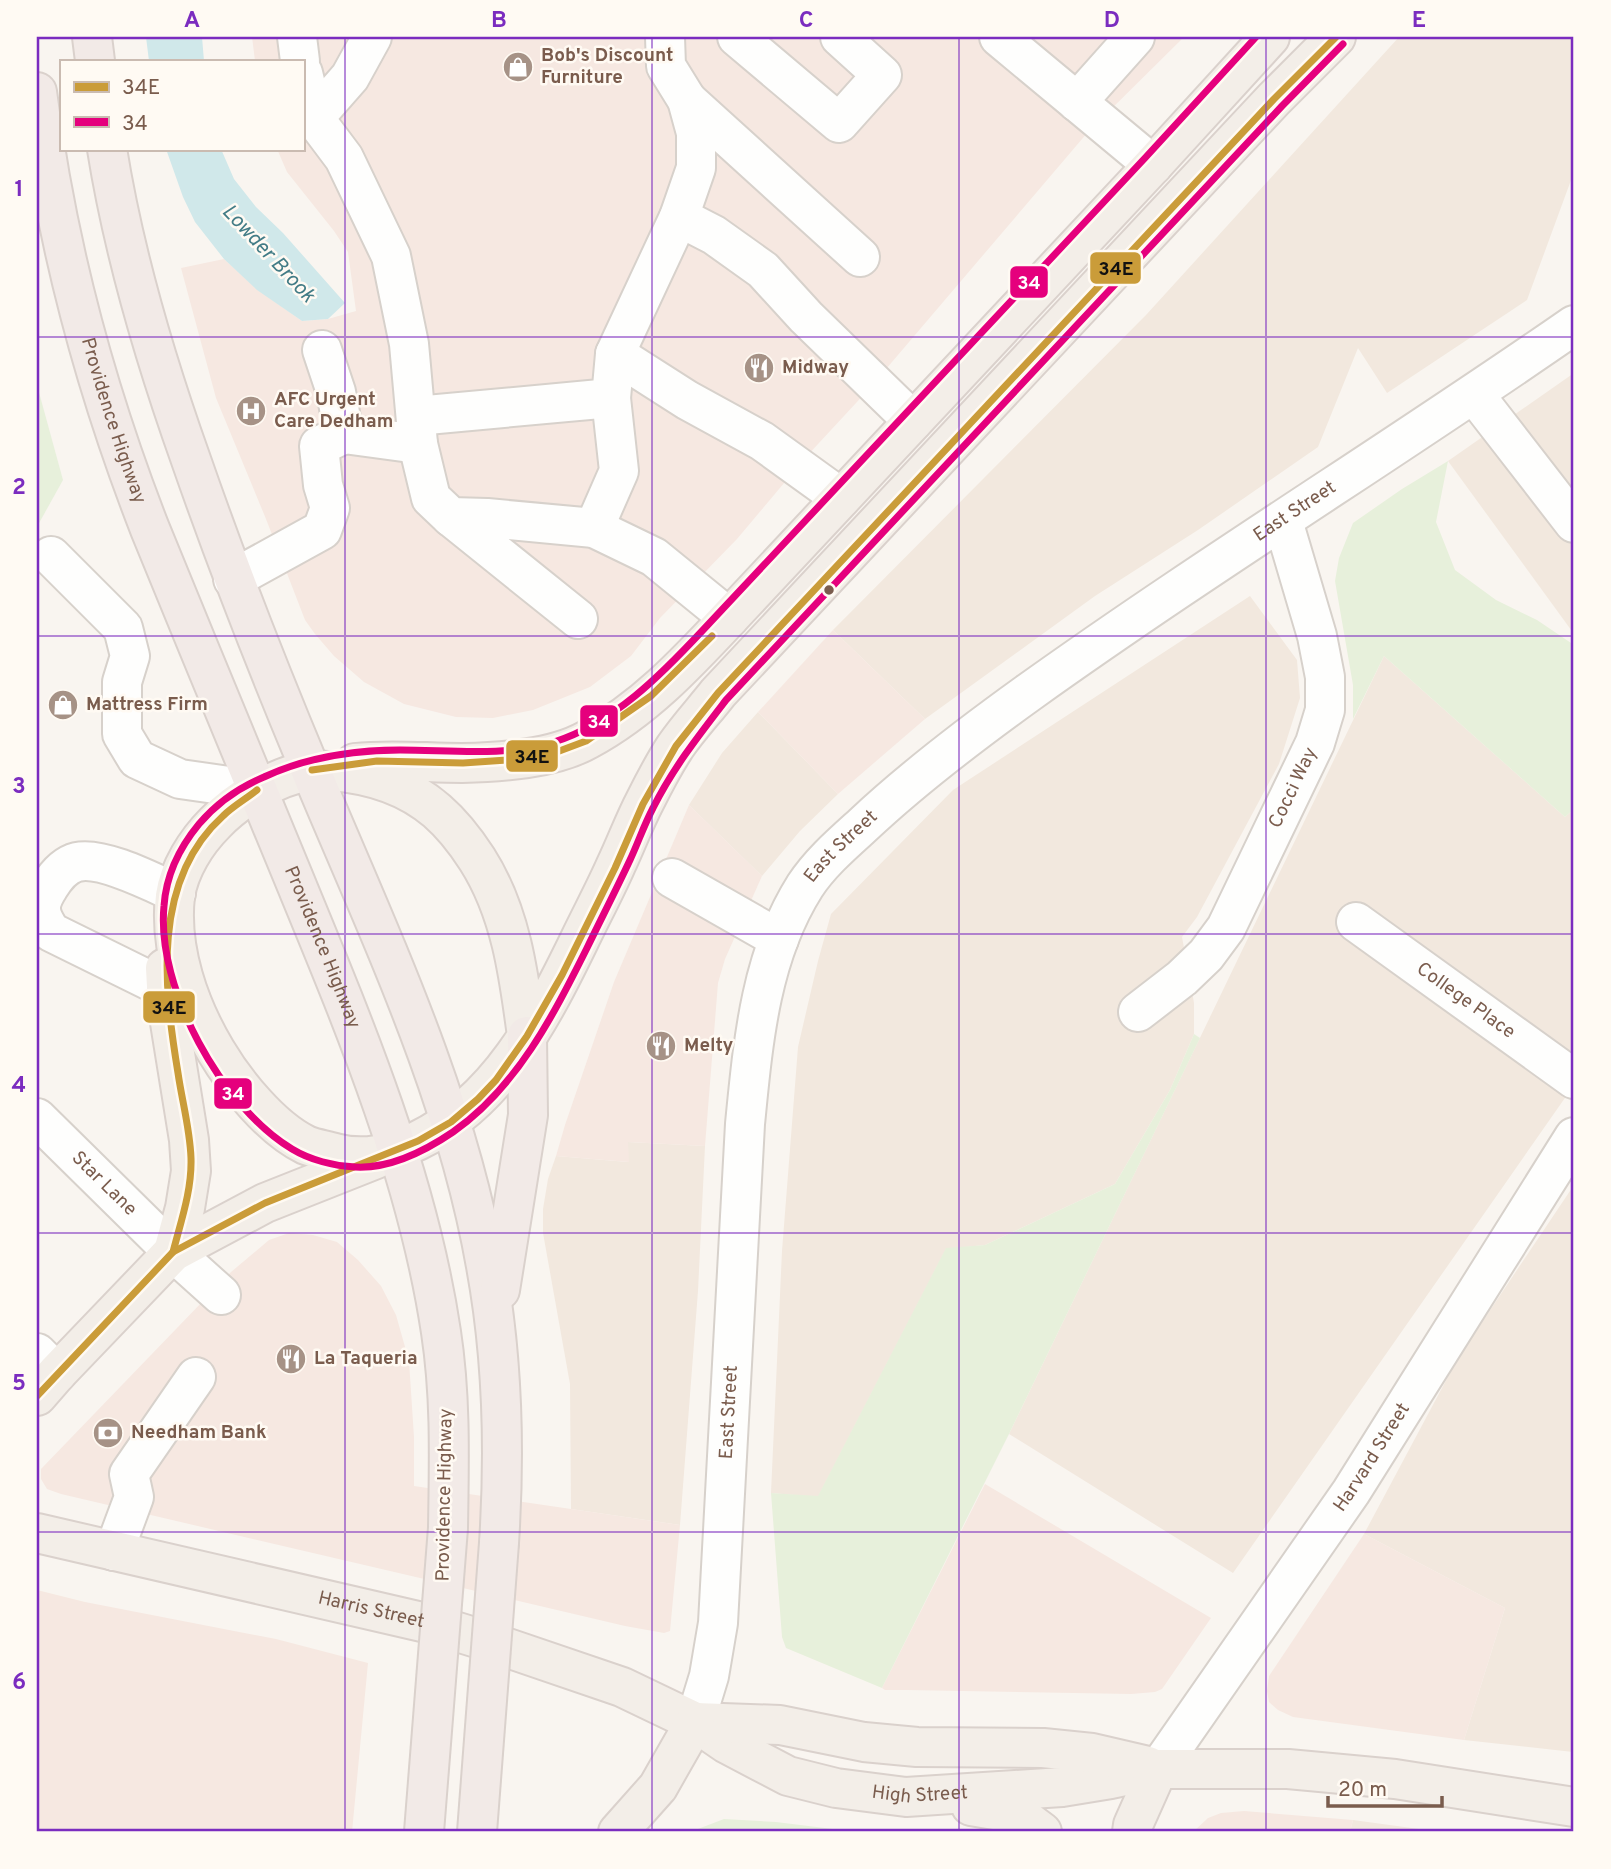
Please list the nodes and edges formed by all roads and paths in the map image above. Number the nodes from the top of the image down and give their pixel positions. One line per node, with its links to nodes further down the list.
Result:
1 (92, 37): 11 (highway)
2 (297, 37): 12 (street)
3 (372, 37): 17 (street)
4 (665, 37): 15 (street)
5 (737, 37): 6 (street)
6 (839, 37)
7 (999, 37): 16 (street)
8 (1135, 37): 16 (street)
9 (1270, 37): 19 (main road)
10 (1336, 37): 47 (main road)
11 (95, 60)
12 (300, 60)
13 (304, 77): 17 (street)
14 (37, 92): 40 (highway, Providence Highway)
15 (687, 100): 20 (street); 21 (street)
16 (1077, 102): 19 (street)
17 (314, 118): 28 (street)
18 (107, 150): 36 (highway)
19 (1153, 164): 27 (main road)
20 (679, 217): 24 (street); 27 (street)
21 (860, 257)
22 (1574, 325): 25 (street, East Street)
23 (322, 350): 29 (street)
24 (615, 354): 26 (street); 30 (street)
25 (1474, 394): 32 (street, East Street); 33 (street)
26 (611, 398): 28 (street); 34 (street)
27 (913, 421): 30 (main road)
28 (417, 430): 29 (street); 31 (street)
29 (344, 434): 36 (street)
30 (841, 498): 37 (main road)
31 (451, 517): 34 (street); 38 (street)
32 (1283, 521): 44 (street, East Street); 46 (street, Cocci Way)
33 (1574, 523)
34 (594, 528): 37 (street)
35 (51, 556): 40 (street)
36 (233, 579): 39 (highway)
37 (729, 618): 39 (main road)
38 (578, 619)
39 (312, 770): 40 (main road); 47 (main road); 50 (highway)
40 (257, 790): 42 (main road); 52 (highway, Providence Highway)
41 (672, 878): 44 (street)
42 (176, 893): 45 (main road); 45 (street)
43 (1356, 922): 48 (street, College Place)
44 (779, 939): 62 (street, East Street)
45 (179, 995): 52 (main road); 53 (main road)
46 (1138, 1012)
47 (527, 1036): 50 (main road); 55 (highway)
48 (1574, 1079)
49 (37, 1118): 53 (street, Star Lane)
50 (451, 1122): 52 (main road); 55 (highway)
51 (1574, 1137): 63 (street, Harvard Street)
52 (397, 1150): 53 (main road); 66 (highway, Providence Highway, bridge)
53 (173, 1252): 54 (street, Star Lane); 56 (main road)
54 (221, 1295)
55 (495, 1319): 67 (highway, bridge)
56 (44, 1374)
57 (196, 1377): 59 (street)
58 (199, 1417): 59 (street)
59 (134, 1497): 61 (street)
60 (37, 1533): 61 (main road, Harris Street)
61 (114, 1551): 62 (main road, Harris Street)
62 (695, 1722): 63 (main road, High Street); 64 (main road, High Street); 68 (main road)
63 (1158, 1769): 64 (main road, High Street); 65 (main road, High Street); 70 (main road)
64 (906, 1797): 69 (main road)
65 (1574, 1807)
66 (424, 1832)
67 (477, 1832)
68 (618, 1832)
69 (1042, 1832)
70 (1132, 1832)

